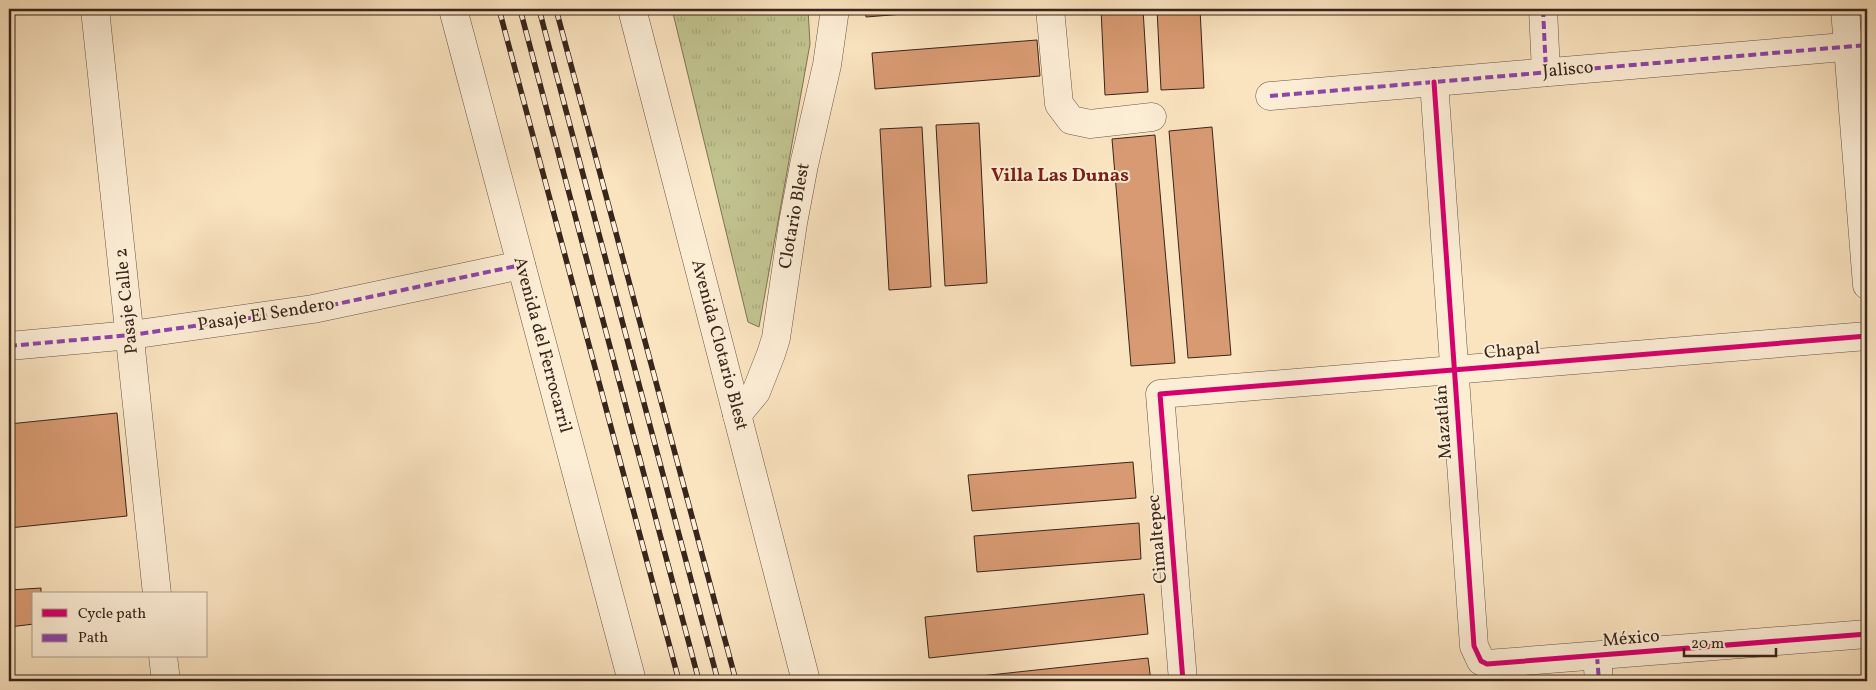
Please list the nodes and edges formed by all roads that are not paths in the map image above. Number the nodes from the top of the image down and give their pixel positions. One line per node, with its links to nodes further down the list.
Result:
1 (95, 9): 15 (street, Pasaje Calle 2)
2 (453, 9): 13 (street, Avenida del Ferrocarril)
3 (632, 9): 20 (street, Avenida Clotario Blest)
4 (1050, 9): 12 (street)
5 (1543, 9): 9 (street)
6 (1845, 9): 8 (street)
7 (831, 10): 20 (street, Clotario Blest)
8 (1857, 46): 9 (street, Jalisco); 14 (street)
9 (1546, 72): 10 (street, Jalisco)
10 (1434, 82): 11 (street, Jalisco); 18 (street, Mazatlán)
11 (1270, 96)
12 (1152, 118)
13 (521, 265): 15 (street, Pasaje El Sendero); 27 (street, Avenida del Ferrocarril)
14 (1867, 285)
15 (131, 335): 17 (street, Pasaje El Sendero); 21 (street, Pasaje Calle 2)
16 (1867, 336): 18 (street, Chapal)
17 (9, 346)
18 (1454, 370): 19 (street, Chapal); 24 (street, Mazatlán)
19 (1160, 394): 29 (street, Cimaltepec)
20 (737, 415): 28 (street, Avenida Clotario Blest)
21 (157, 592)
22 (1867, 634): 25 (street, México)
23 (164, 658): 26 (street)
24 (1488, 664): 25 (street, México)
25 (1598, 669)
26 (166, 681)
27 (632, 681)
28 (806, 681)
29 (1183, 681)

